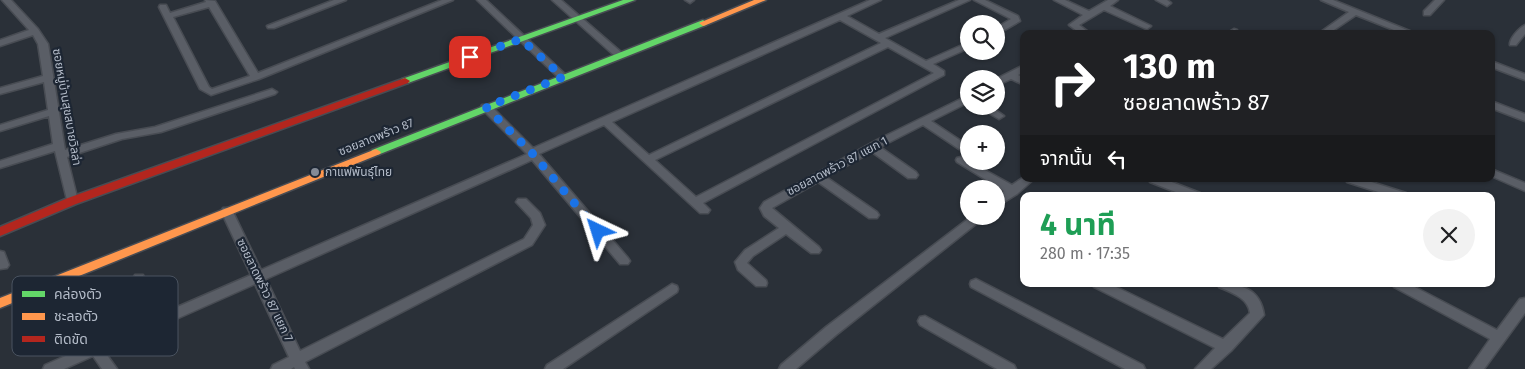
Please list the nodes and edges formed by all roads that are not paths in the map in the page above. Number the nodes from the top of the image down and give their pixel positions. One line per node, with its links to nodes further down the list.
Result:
1 (342, 0): 23 (street)
2 (449, 0): 42 (street)
3 (481, 0): 32 (street)
4 (556, 0): 22 (street)
5 (631, 0): 22 (street)
6 (762, 0): 37 (street, ซอยลาดพร้าว 87)
7 (877, 0): 21 (street)
8 (966, 0): 31 (street)
9 (978, 0): 25 (street)
10 (1058, 0): 20 (street)
11 (1114, 0): 16 (street)
12 (1325, 0): 18 (street)
13 (1440, 0): 19 (street)
14 (211, 2): 42 (street); 42 (street)
15 (9, 4): 17 (street); 30 (street, ซอยหมู่บ้านสุขสบายวิลล่า)
16 (1102, 6): 20 (street); 24 (street)
17 (0, 11)
18 (1355, 12): 28 (street); 29 (street)
19 (1427, 13)
20 (1088, 14): 27 (street)
21 (840, 16): 31 (street); 55 (street)
22 (577, 19): 32 (street); 37 (street)
23 (271, 26)
24 (1147, 26)
25 (1005, 28)
26 (1525, 28): 35 (street)
27 (1081, 30)
28 (1328, 30)
29 (1402, 30)
30 (36, 31): 33 (street); 45 (street, ซอยหมู่บ้านสุขสบายวิลล่า)
31 (880, 38): 34 (street)
32 (521, 39): 43 (street); 76 (street)
33 (0, 43)
34 (889, 43): 38 (street); 62 (street)
35 (1513, 43)
36 (960, 49): 38 (street)
37 (619, 55): 43 (street, ซอยลาดพร้าว 87)
38 (926, 64): 78 (street)
39 (1495, 66): 44 (street)
40 (1020, 70): 41 (street)
41 (1011, 75): 46 (street); 47 (street)
42 (256, 77)
43 (563, 77): 52 (street, ซอยลาดพร้าว 87)
44 (1525, 77)
45 (48, 78): 48 (street); 53 (street, ซอยหมู่บ้านสุขสบายวิลล่า)
46 (1005, 78)
47 (1020, 80)
48 (0, 91)
49 (272, 92): 60 (street)
50 (960, 102): 56 (street, ซอยลาดพร้าว 87 แยก 1)
51 (1495, 106): 54 (street)
52 (486, 107): 61 (street); 80 (street, ซอยลาดพร้าว 87)
53 (54, 111): 57 (street); 60 (street, ซอยหมู่บ้านสุขสบายวิลล่า)
54 (1525, 118)
55 (606, 120): 61 (street); 62 (street)
56 (924, 121): 58 (street); 59 (street, ซอยลาดพร้าว 87 แยก 1)
57 (0, 128)
58 (960, 145)
59 (872, 147): 65 (street); 67 (street, ซอยลาดพร้าว 87 แยก 1)
60 (60, 150): 63 (street); 76 (street, ซอยหมู่บ้านสุขสบายวิลล่า)
61 (532, 154): 86 (street); 88 (street)
62 (649, 159): 78 (street)
63 (0, 165)
64 (977, 170): 72 (street)
65 (912, 174)
66 (1495, 174): 71 (street)
67 (818, 177): 81 (street); 83 (street, ซอยลาดพร้าว 87 แยก 1)
68 (1024, 182): 72 (street)
69 (1161, 182): 73 (street)
70 (1360, 182): 74 (street)
71 (1525, 187)
72 (1013, 191): 75 (street)
73 (1186, 192)
74 (1390, 192)
75 (1005, 197)
76 (72, 201): 84 (street)
77 (522, 202): 104 (street)
78 (695, 202): 79 (street)
79 (704, 210)
80 (227, 211): 87 (street, ซอยลาดพร้าว 87); 88 (street, ซอยลาดพร้าว 87 แยก 7)
81 (873, 216)
82 (968, 225): 109 (street)
83 (785, 229): 85 (street, ซอยลาดพร้าว 87 แยก 1); 89 (street)
84 (0, 232)
85 (815, 250)
86 (624, 261)
87 (66, 276)
88 (258, 277): 98 (street); 104 (street, ซอยลาดพร้าว 87 แยก 7)
89 (761, 283)
90 (976, 284): 111 (street)
91 (1105, 287): 101 (street)
92 (1231, 287): 101 (street)
93 (1405, 287): 100 (street)
94 (672, 289): 108 (street)
95 (12, 298): 96 (street, ซอยลาดพร้าว 87)
96 (0, 303)
97 (1525, 303): 100 (street)
98 (178, 314)
99 (925, 321): 110 (street)
100 (1500, 338): 113 (street)
101 (1226, 347): 112 (street)
102 (77, 356): 105 (street)
103 (99, 356): 106 (street)
104 (300, 364): 107 (street)
105 (50, 369)
106 (110, 369)
107 (278, 369)
108 (552, 369)
109 (786, 369)
110 (1009, 369)
111 (1138, 369)
112 (1202, 369)
113 (1476, 369)

